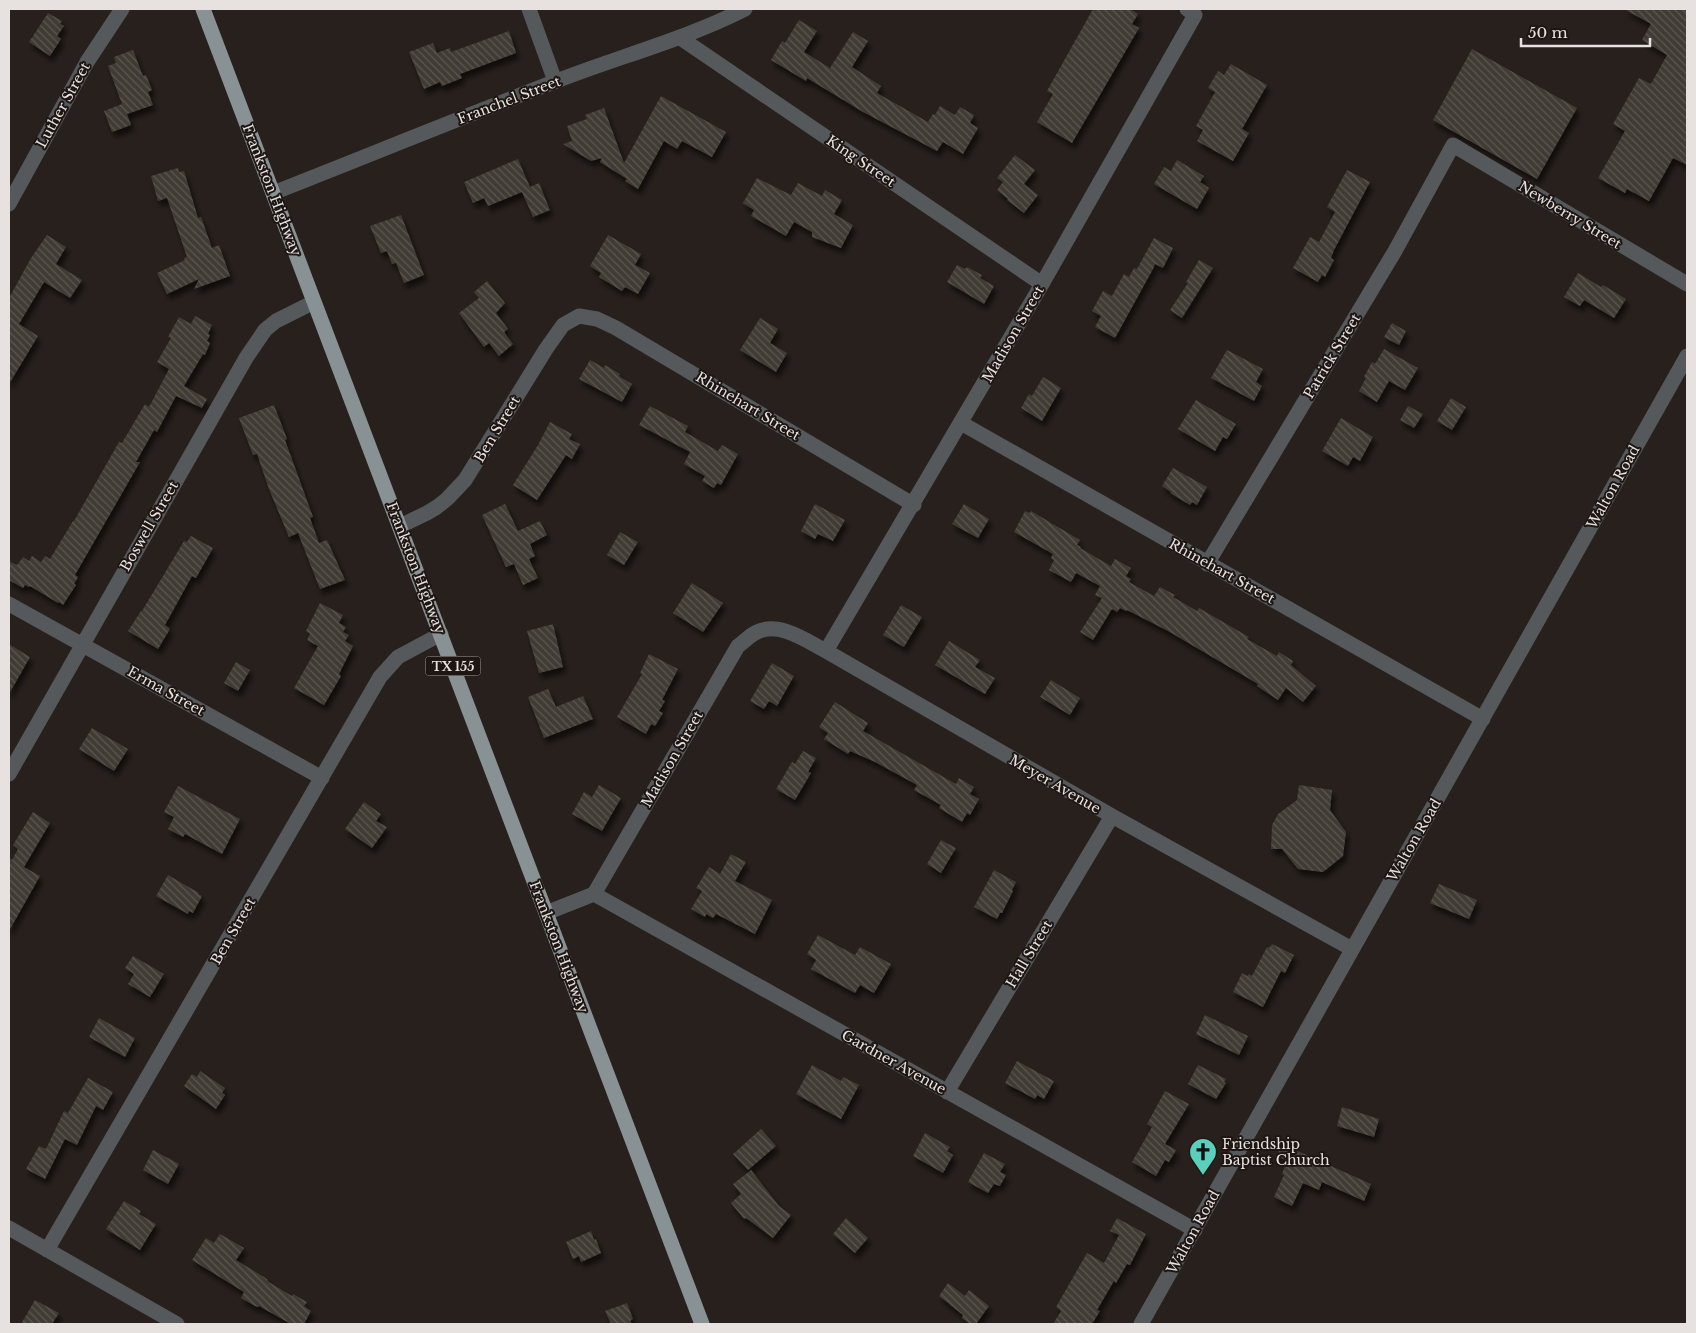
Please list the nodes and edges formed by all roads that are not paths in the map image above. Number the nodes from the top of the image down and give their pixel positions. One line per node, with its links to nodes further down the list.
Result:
1 (122, 9): 10 (street, Luther Street)
2 (203, 9): 9 (main road, Frankston Highway / TX 155)
3 (529, 9): 7 (street)
4 (745, 9): 6 (street, Franchel Street)
5 (1191, 12): 11 (street, Madison Street)
6 (679, 37): 7 (street, Franchel Street); 11 (street, King Street)
7 (555, 81): 9 (street, Franchel Street)
8 (1453, 146): 12 (street, Newberry Street); 19 (street, Patrick Street)
9 (273, 193): 13 (main road, Frankston Highway / TX 155)
10 (9, 204)
11 (1042, 284): 16 (street, Madison Street)
12 (1687, 284)
13 (314, 302): 18 (main road, Frankston Highway / TX 155); 23 (street, Boswell Street)
14 (579, 316): 17 (street, Rhinehart Street); 18 (street, Ben Street)
15 (1687, 356): 25 (street, Walton Road)
16 (961, 423): 17 (street, Madison Street); 19 (street, Rhinehart Street)
17 (914, 505): 24 (street, Madison Street)
18 (400, 526): 22 (main road, Frankston Highway / TX 155)
19 (1207, 564): 25 (street, Rhinehart Street)
20 (9, 604): 23 (street, Erma Street)
21 (757, 631): 24 (street, Meyer Avenue); 29 (street, Madison Street)
22 (441, 634): 27 (street, Ben Street); 30 (main road, Frankston Highway / TX 155)
23 (82, 644): 26 (street, Boswell Street); 27 (street, Erma Street)
24 (826, 651): 28 (street, Meyer Avenue)
25 (1483, 718): 31 (street, Walton Road)
26 (9, 774)
27 (322, 778): 35 (street, Ben Street)
28 (1112, 816): 31 (street, Meyer Avenue); 32 (street, Hall Street)
29 (594, 894): 30 (street); 32 (street, Gardner Avenue)
30 (546, 913): 37 (main road, Frankston Highway / TX 155)
31 (1352, 949): 34 (street, Walton Road)
32 (947, 1092): 34 (street, Gardner Avenue)
33 (9, 1228): 35 (street)
34 (1195, 1230): 38 (street, Walton Road)
35 (47, 1250): 36 (street)
36 (177, 1324)
37 (702, 1324)
38 (1141, 1324)

